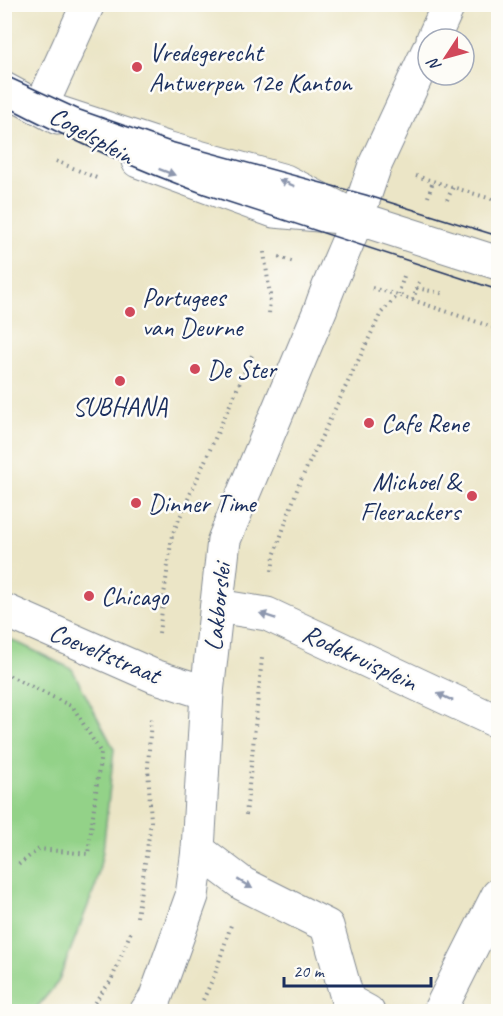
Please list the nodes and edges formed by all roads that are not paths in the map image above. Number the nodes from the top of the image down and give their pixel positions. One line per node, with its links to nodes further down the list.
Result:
1 (88, 4): 6 (street)
2 (450, 4): 3 (street)
3 (439, 27)
4 (416, 77): 7 (street, Lakborslei)
5 (4, 89): 6 (street, Cogelsplein)
6 (41, 107): 7 (street, Cogelsplein)
7 (357, 218): 8 (street, Cogelsplein); 9 (street, Lakborslei)
8 (498, 263)
9 (217, 606): 11 (street, Lakborslei); 12 (street, Rodekruisplein, one-way to 9)
10 (4, 610): 11 (street, Coeveltstraat)
11 (207, 693): 13 (street, Lakborslei)
12 (498, 722)
13 (198, 850): 15 (street, Lakborslei); 16 (street, one-way to 16)
14 (498, 895): 17 (street)
15 (146, 1011)
16 (368, 1011)
17 (439, 1011)

